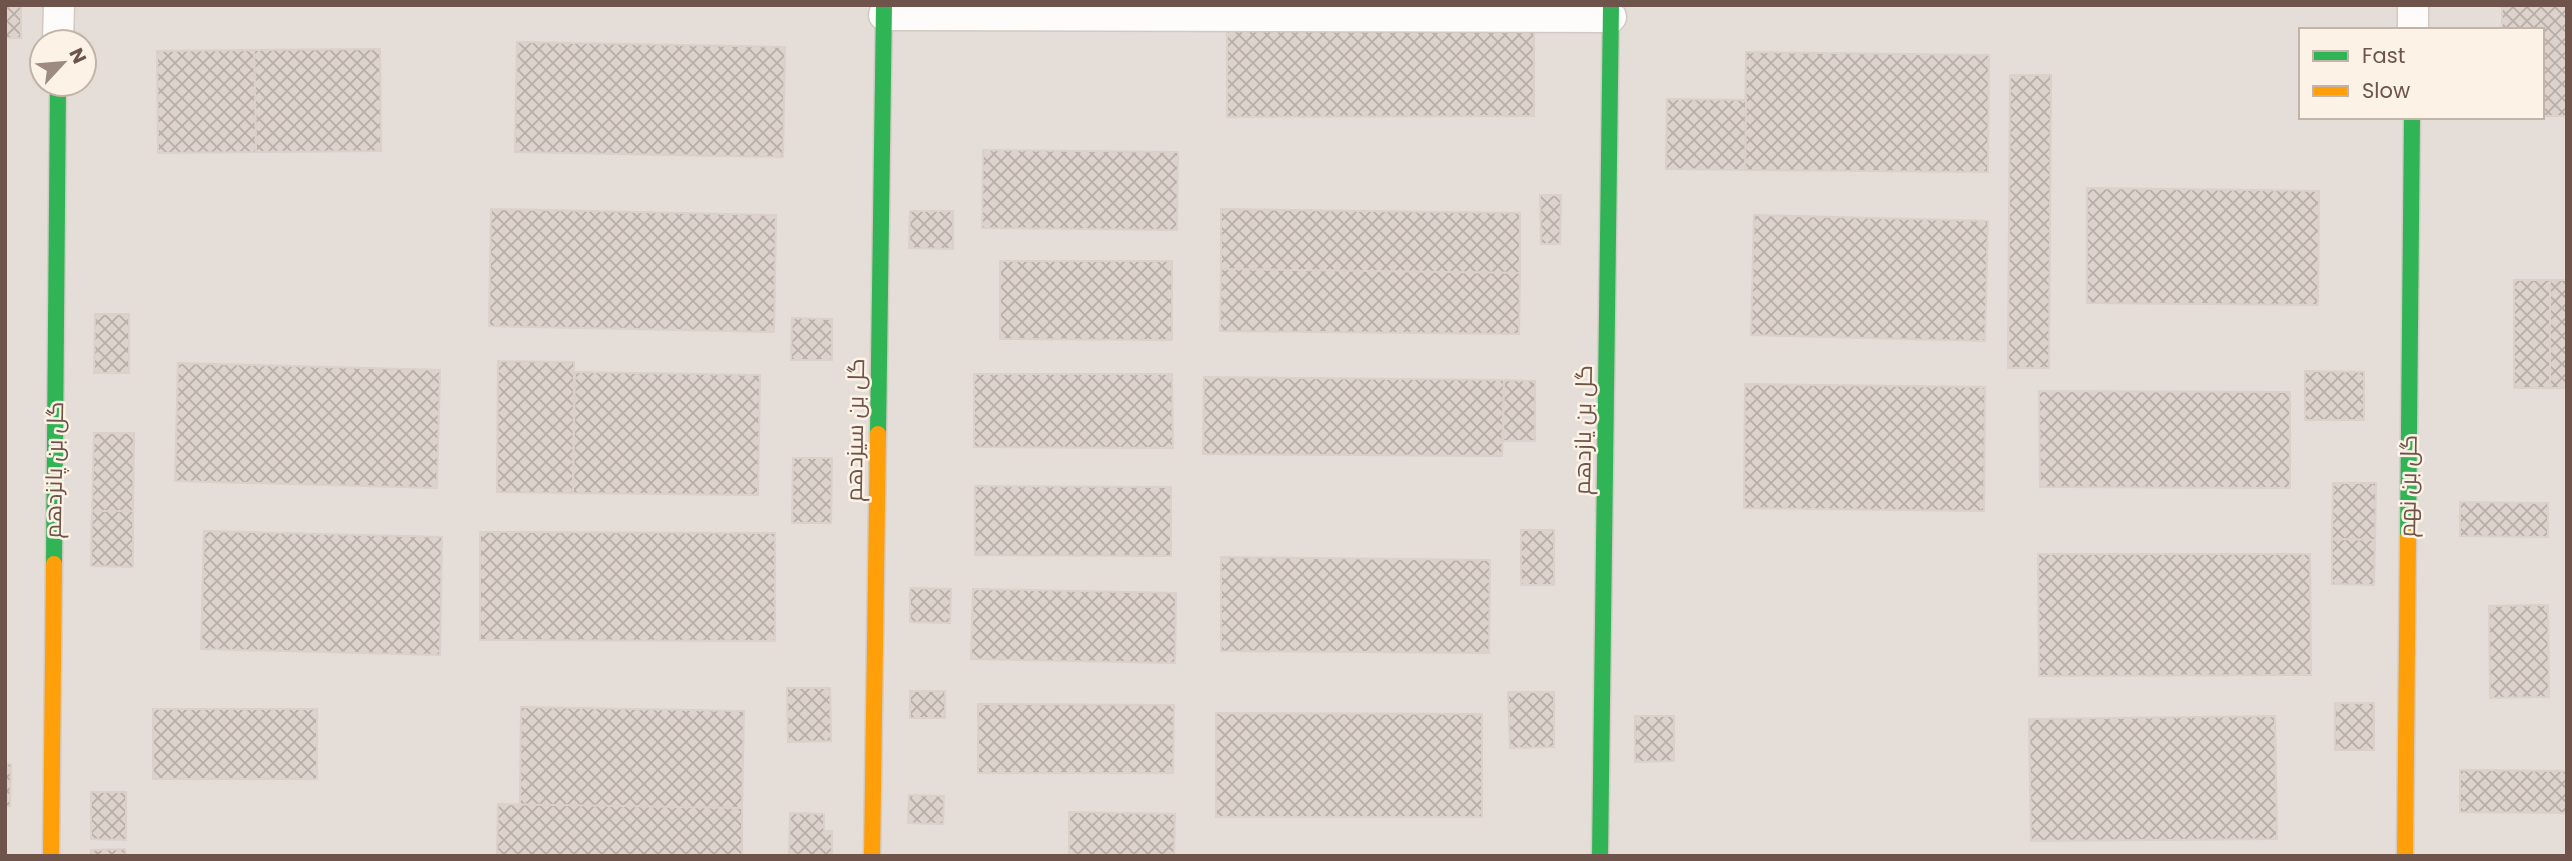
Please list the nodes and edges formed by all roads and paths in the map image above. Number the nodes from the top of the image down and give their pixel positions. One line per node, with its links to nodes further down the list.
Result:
1 (59, 5): 5 (street)
2 (2413, 5): 6 (street)
3 (884, 10): 4 (street); 10 (street, گل بن سیزدهم)
4 (1611, 11): 11 (street, گل بن یازدهم)
5 (58, 28)
6 (2413, 28)
7 (58, 98): 9 (street, گل بن پانزدهم)
8 (2412, 119): 12 (street, گل بن نهم)
9 (51, 856)
10 (872, 856)
11 (1600, 856)
12 (2405, 856)

